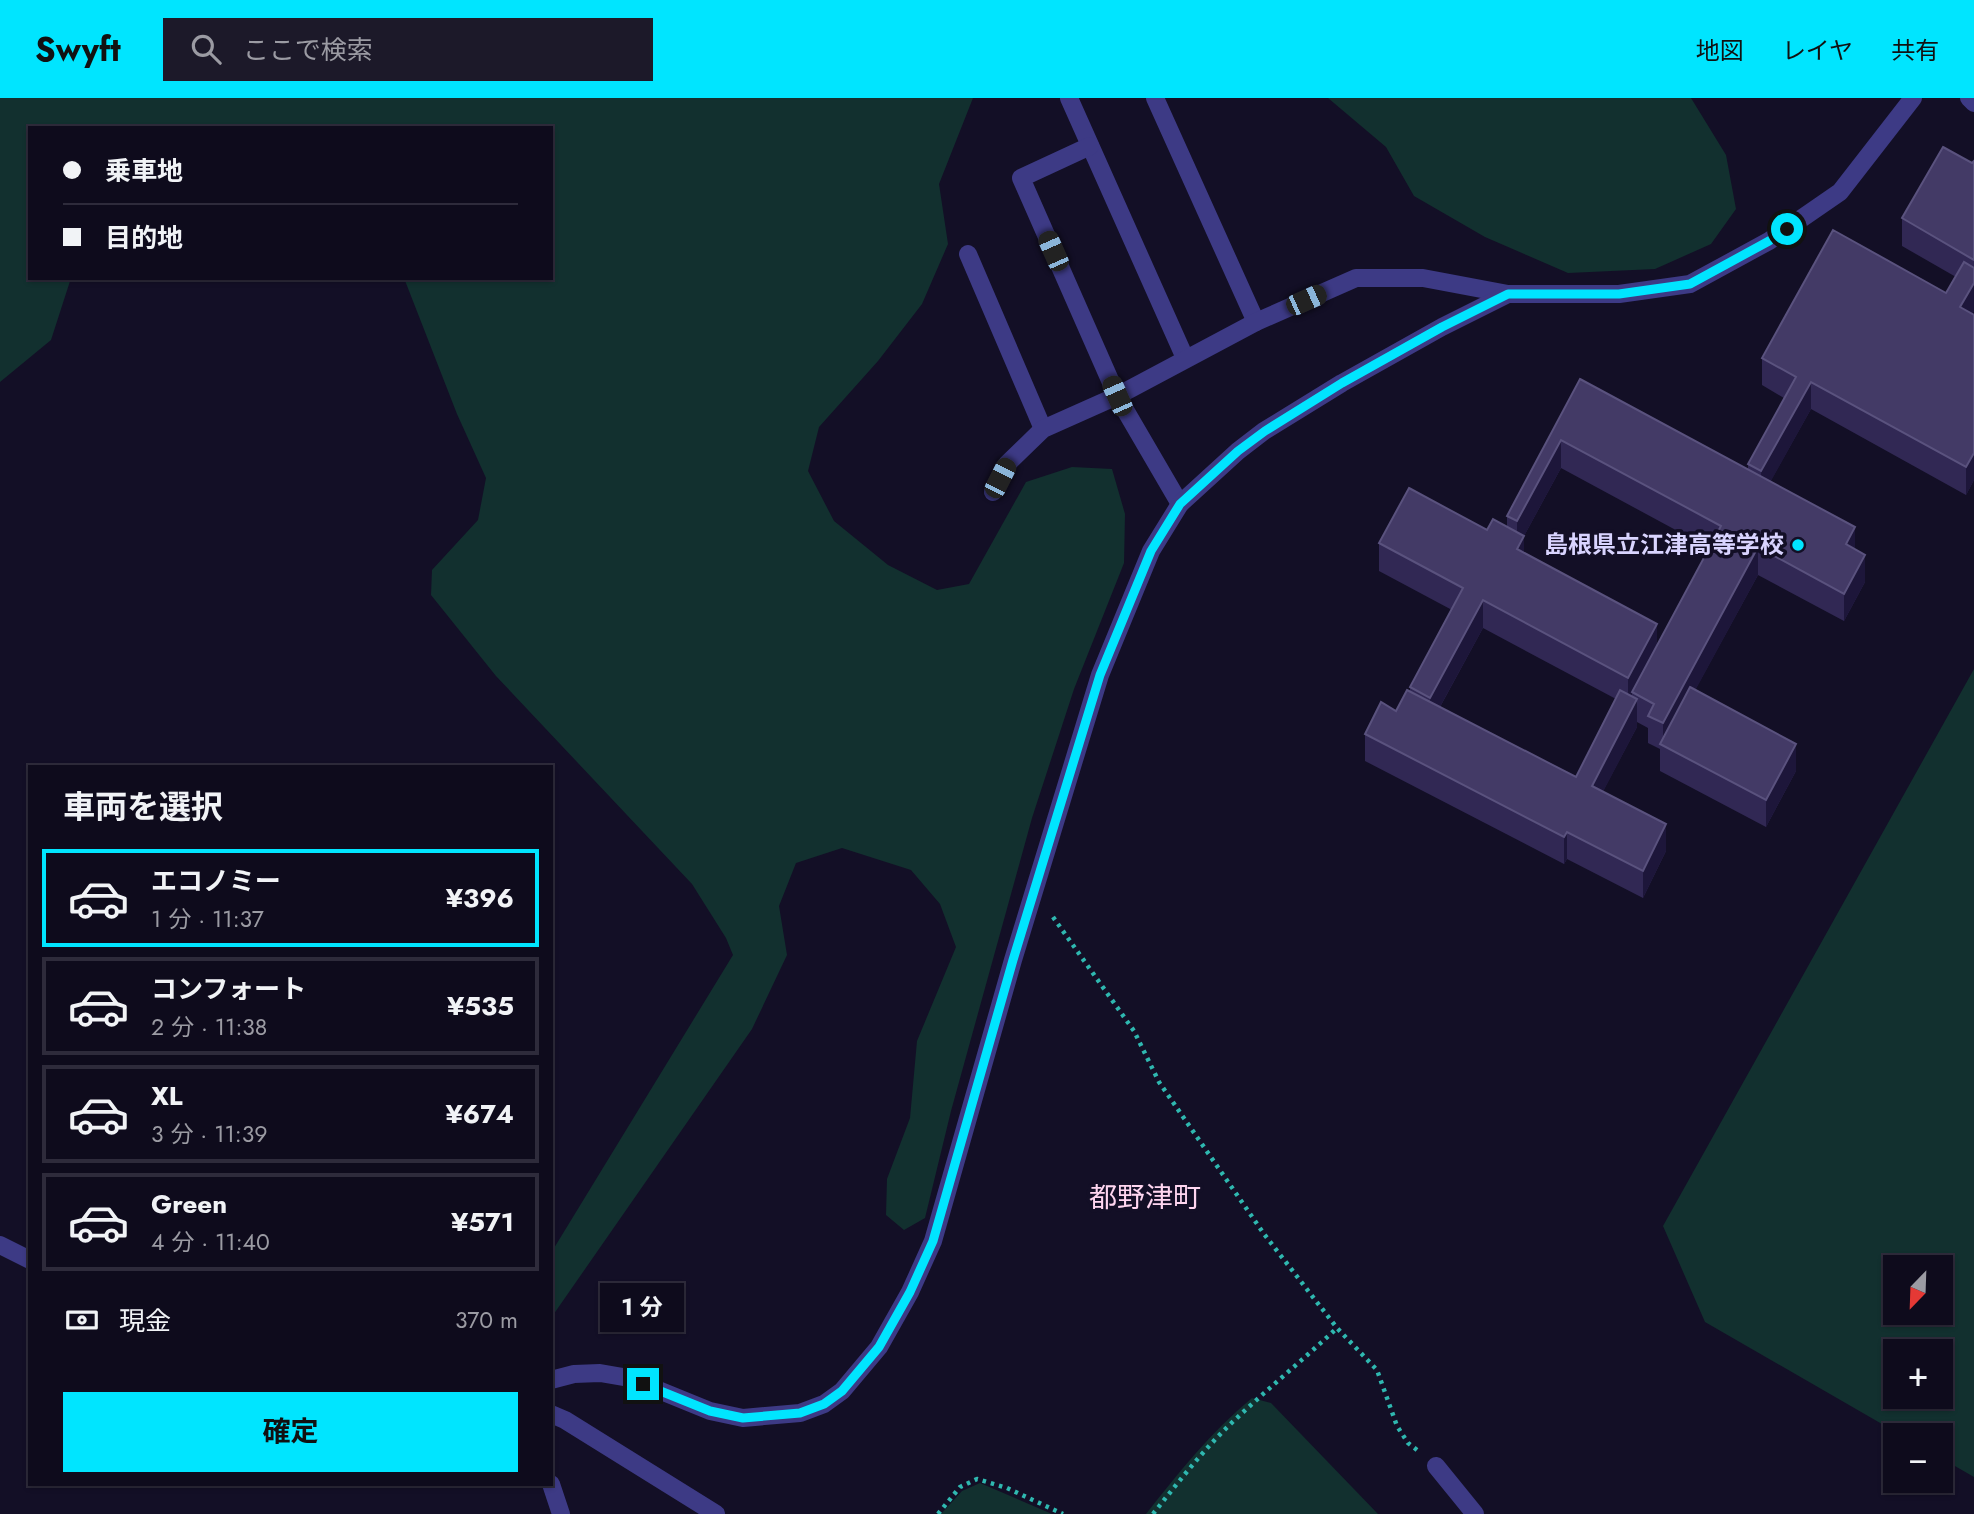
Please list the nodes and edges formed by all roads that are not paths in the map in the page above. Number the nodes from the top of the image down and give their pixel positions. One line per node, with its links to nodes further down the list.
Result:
1 (1069, 98): 6 (street)
2 (1155, 98): 9 (street)
3 (1913, 98): 8 (street)
4 (1969, 98): 5 (street)
5 (1974, 103)
6 (1090, 146): 10 (street); 11 (street)
7 (968, 254): 12 (street)
8 (1508, 294): 9 (street); 14 (street)
9 (1256, 322): 10 (street)
10 (1185, 358): 11 (street)
11 (1117, 396): 12 (street); 14 (street)
12 (1044, 429): 13 (street)
13 (993, 492)
14 (1180, 504): 17 (street)
15 (0, 1245): 16 (street)
16 (28, 1259)
17 (553, 1379)
18 (553, 1415): 22 (street)
19 (1436, 1466): 23 (street)
20 (552, 1486): 21 (street)
21 (561, 1514)
22 (716, 1514)
23 (1475, 1514)

